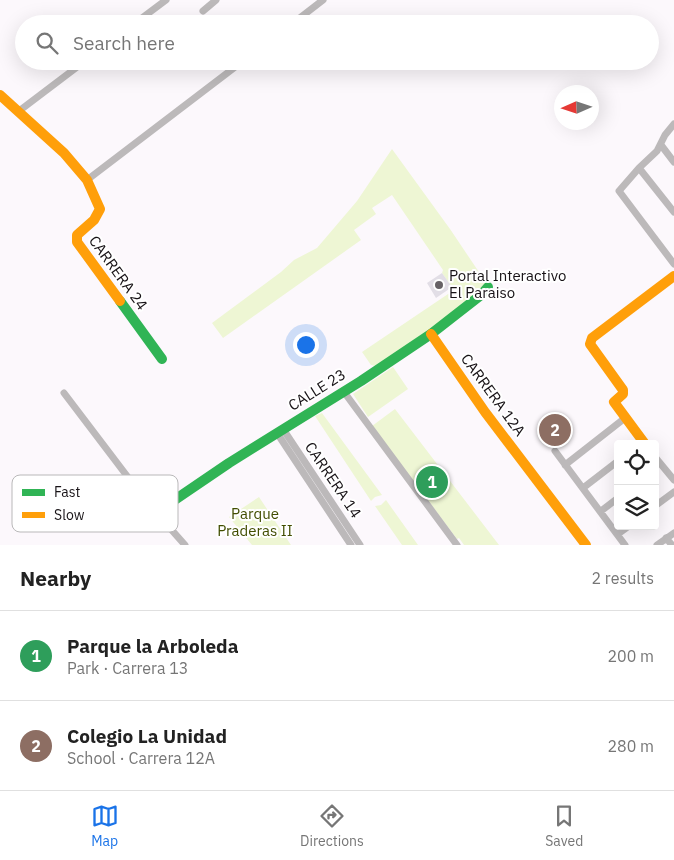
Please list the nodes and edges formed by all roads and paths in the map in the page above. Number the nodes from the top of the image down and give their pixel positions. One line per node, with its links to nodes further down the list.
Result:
1 (166, 0): 5 (street)
2 (216, 0): 4 (street)
3 (323, 0): 6 (street)
4 (203, 11)
5 (146, 15)
6 (304, 15)
7 (73, 70): 10 (street)
8 (231, 70): 15 (street)
9 (0, 95): 10 (street, CARRERA 24)
10 (19, 111): 15 (street, CARRERA 24)
11 (674, 124): 12 (street)
12 (661, 145): 13 (street); 14 (street)
13 (674, 162)
14 (639, 168): 16 (street); 17 (street)
15 (87, 180): 21 (street, CARRERA 24)
16 (674, 212)
17 (674, 264)
18 (674, 276): 24 (street)
19 (488, 288): 20 (street, CALLE 23)
20 (431, 334): 22 (street, CALLE 23); 48 (street, CARRERA 12A)
21 (162, 359)
22 (344, 392): 25 (street, CALLE 23); 47 (street)
23 (64, 393): 31 (street)
24 (625, 418): 26 (street); 29 (street)
25 (280, 431): 35 (street, CALLE 23); 45 (street, CARRERA 14); 46 (street, CARRERA 14)
26 (640, 440)
27 (555, 451): 29 (street)
28 (614, 464): 33 (street)
29 (565, 465): 33 (street)
30 (659, 468): 32 (street)
31 (126, 475)
32 (674, 480)
33 (583, 488): 38 (street)
34 (674, 492): 37 (street)
35 (178, 498)
36 (614, 501): 38 (street)
37 (659, 503)
38 (601, 511): 42 (street)
39 (624, 530): 42 (street)
40 (174, 532): 44 (street)
41 (674, 533): 43 (street)
42 (618, 534): 49 (street)
43 (666, 538): 50 (street); 51 (street)
44 (185, 545)
45 (351, 545)
46 (360, 545)
47 (457, 545)
48 (586, 545)
49 (625, 545)
50 (657, 545)
51 (672, 545)

